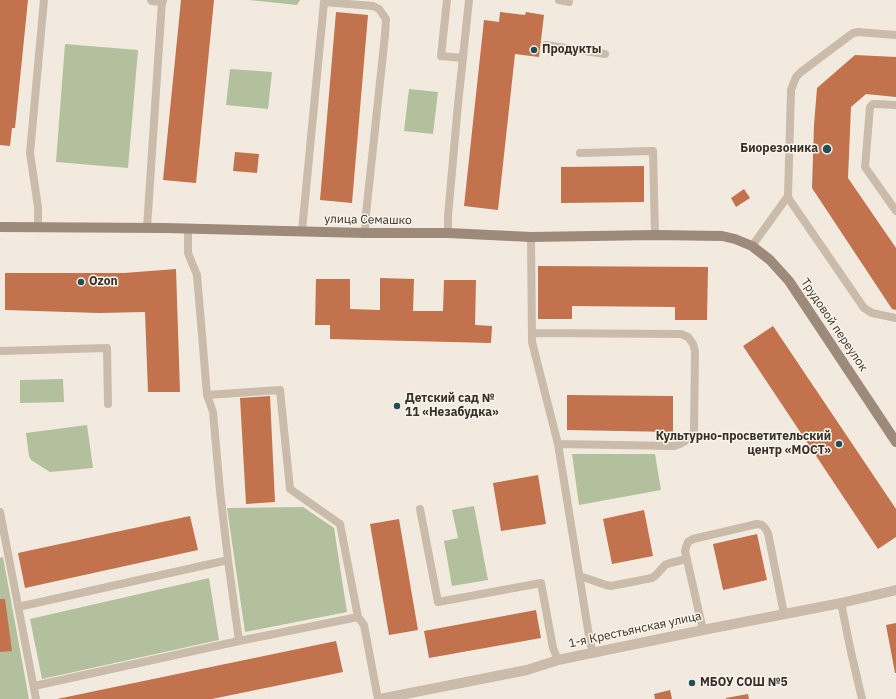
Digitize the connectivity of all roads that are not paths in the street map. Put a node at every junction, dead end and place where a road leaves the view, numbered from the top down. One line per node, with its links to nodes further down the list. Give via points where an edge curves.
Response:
1 (44, 0): 16 (lane, via 30,153 38,207)
2 (447, 0): 10 (lane, via 441,56)
3 (469, 0): 10 (lane)
4 (559, 0): 6 (lane)
5 (157, 1): 17 (lane)
6 (569, 2)
7 (896, 35): 13 (lane, via 853,33 796,77 791,90)
8 (546, 45): 9 (lane)
9 (605, 54)
10 (463, 58): 21 (lane)
11 (896, 105): 14 (lane, via 873,104 870,107 865,167)
12 (580, 153): 22 (lane, via 653,151)
13 (788, 196): 25 (lane); 26 (lane, via 864,308 872,313)
14 (896, 212)
15 (0, 227): 16 (main road, улица Семашко)
16 (38, 228): 17 (main road, улица Семашко)
17 (147, 228): 18 (main road, улица Семашко)
18 (188, 229): 19 (main road, улица Семашко); 29 (lane, via 188,253 197,275)
19 (302, 232): 20 (main road, улица Семашко); 20 (lane, via 324,2 373,6 379,9 386,19)
20 (365, 233): 21 (main road, улица Семашко)
21 (448, 234): 23 (main road, улица Семашко)
22 (656, 235): 23 (main road, улица Семашко); 24 (main road, улица Семашко, via 722,236)
23 (532, 237): 27 (lane)
24 (735, 239): 25 (main road, Трудовой переулок)
25 (752, 246): 31 (main road, Трудовой переулок, via 770,260 789,281)
26 (896, 318)
27 (532, 333): 32 (lane, via 532,342); 32 (lane, via 681,334 688,337 695,351 694,431 687,440 674,446)
28 (0, 351): 30 (lane, via 107,348)
29 (207, 395): 36 (lane, via 213,412); 42 (lane, via 280,390 290,489 340,524)
30 (108, 404)
31 (896, 442)
32 (558, 444): 37 (lane)
33 (420, 509): 46 (lane, via 438,602 541,583 553,648)
34 (0, 512): 40 (lane)
35 (687, 559): 37 (lane, via 665,565 652,578 611,586); 41 (lane, via 686,547 693,539 762,525 768,533); 43 (lane)
36 (228, 560): 40 (lane); 44 (lane)
37 (580, 576): 45 (lane)
38 (896, 590): 39 (street, 1-я Крестьянская улица)
39 (841, 603): 41 (street, 1-я Крестьянская улица); 50 (lane)
40 (18, 607): 47 (lane)
41 (784, 614): 43 (street, 1-я Крестьянская улица)
42 (358, 617): 44 (lane); 49 (lane, via 364,625)
43 (703, 630): 45 (street, 1-я Крестьянская улица)
44 (239, 641): 47 (lane)
45 (593, 652): 46 (street, 1-я Крестьянская улица)
46 (558, 660): 49 (street, 1-я Крестьянская улица, via 527,670)
47 (34, 686): 48 (lane)
48 (36, 699)
49 (379, 699)
50 (862, 699)

